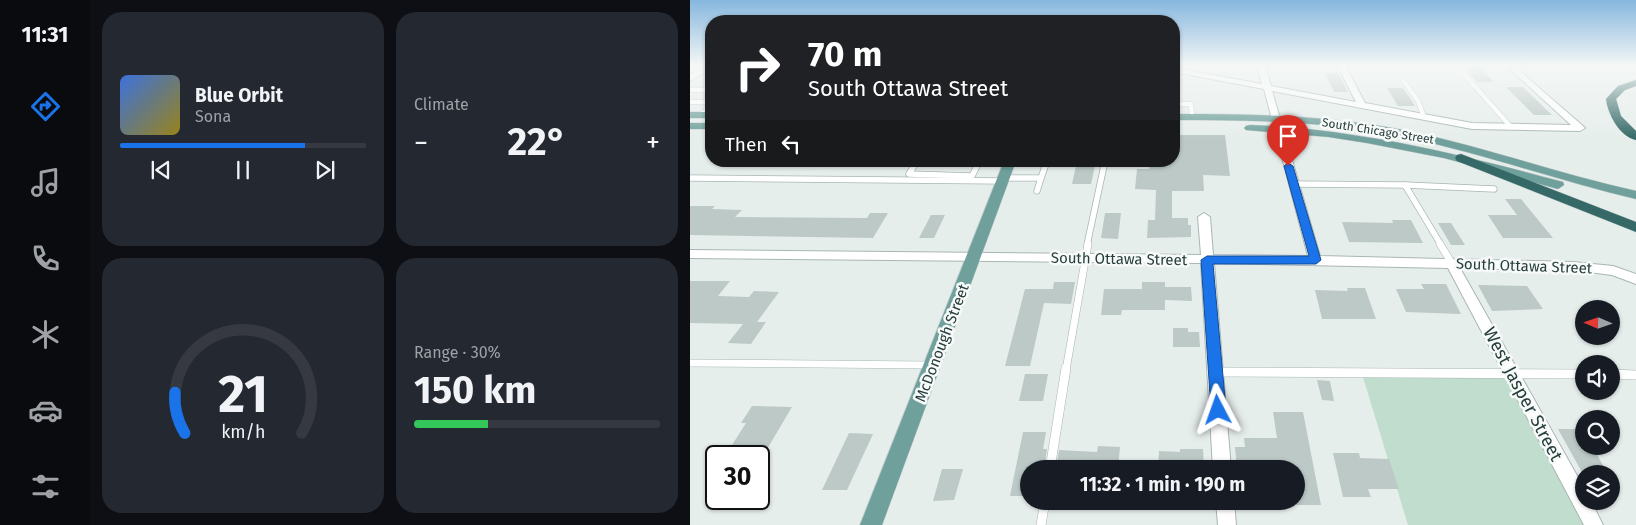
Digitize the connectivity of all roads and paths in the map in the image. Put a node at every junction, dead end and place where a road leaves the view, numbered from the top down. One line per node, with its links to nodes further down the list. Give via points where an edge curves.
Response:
1 (690, 90): 2 (lane)
2 (705, 90)
3 (1268, 90): 17 (street)
4 (1280, 90): 13 (street)
5 (1353, 90): 13 (street)
6 (1410, 90): 14 (lane)
7 (1478, 90): 21 (lane)
8 (1537, 90): 21 (street, via 1580,128)
9 (1618, 90): 22 (highway, via 1610,99 1612,111)
10 (690, 102): 11 (lane)
11 (705, 102)
12 (1180, 104): 16 (lane, via 1191,104)
13 (1362, 105): 14 (street)
14 (1424, 116): 21 (street, via 1472,126)
15 (1180, 117): 16 (main road, South Chicago Street)
16 (1192, 117): 17 (main road, South Chicago Street)
17 (1276, 123): 20 (main road, South Chicago Street); 23 (main road, South Chicago Street); 32 (street); 36 (main road, South Chicago Street, via 1358,126 1408,134)
18 (690, 126): 19 (main road)
19 (705, 126)
20 (1180, 127)
21 (1511, 127)
22 (1636, 136)
23 (1461, 158): 37 (main road, South Chicago Street); 39 (highway)
24 (913, 167): 25 (lane, via 909,174 972,176)
25 (976, 167)
26 (994, 167): 29 (lane)
27 (1045, 167): 31 (lane)
28 (1104, 167): 42 (lane)
29 (1007, 171): 30 (lane); 31 (lane); 41 (main road, McDonough Street)
30 (690, 178)
31 (1041, 178): 35 (lane)
32 (1294, 184): 33 (lane); 44 (street)
33 (1405, 185): 34 (lane); 45 (lane)
34 (1494, 189)
35 (1037, 191)
36 (1636, 195)
37 (1636, 205)
38 (1204, 217): 43 (street)
39 (1636, 227)
40 (690, 254): 41 (street, South Ottawa Street)
41 (975, 257): 42 (street, South Ottawa Street); 48 (main road, McDonough Street)
42 (1084, 258): 43 (street, South Ottawa Street); 54 (lane)
43 (1207, 260): 44 (street, South Ottawa Street); 49 (street)
44 (1316, 260): 45 (street, South Ottawa Street)
45 (1451, 262): 46 (street, South Ottawa Street, via 1573,266 1613,271); 50 (street, West Jasper Street)
46 (1636, 279)
47 (690, 363): 48 (lane)
48 (934, 365): 58 (main road, McDonough Street)
49 (1215, 372): 50 (lane); 55 (street)
50 (1512, 373): 51 (lane); 61 (street, West Jasper Street)
51 (1575, 374)
52 (1620, 374): 53 (lane)
53 (1636, 375)
54 (1051, 460)
55 (1221, 460)
56 (1044, 510): 59 (lane)
57 (1226, 510): 60 (street)
58 (871, 525)
59 (1041, 525)
60 (1227, 525)
61 (1594, 525)

